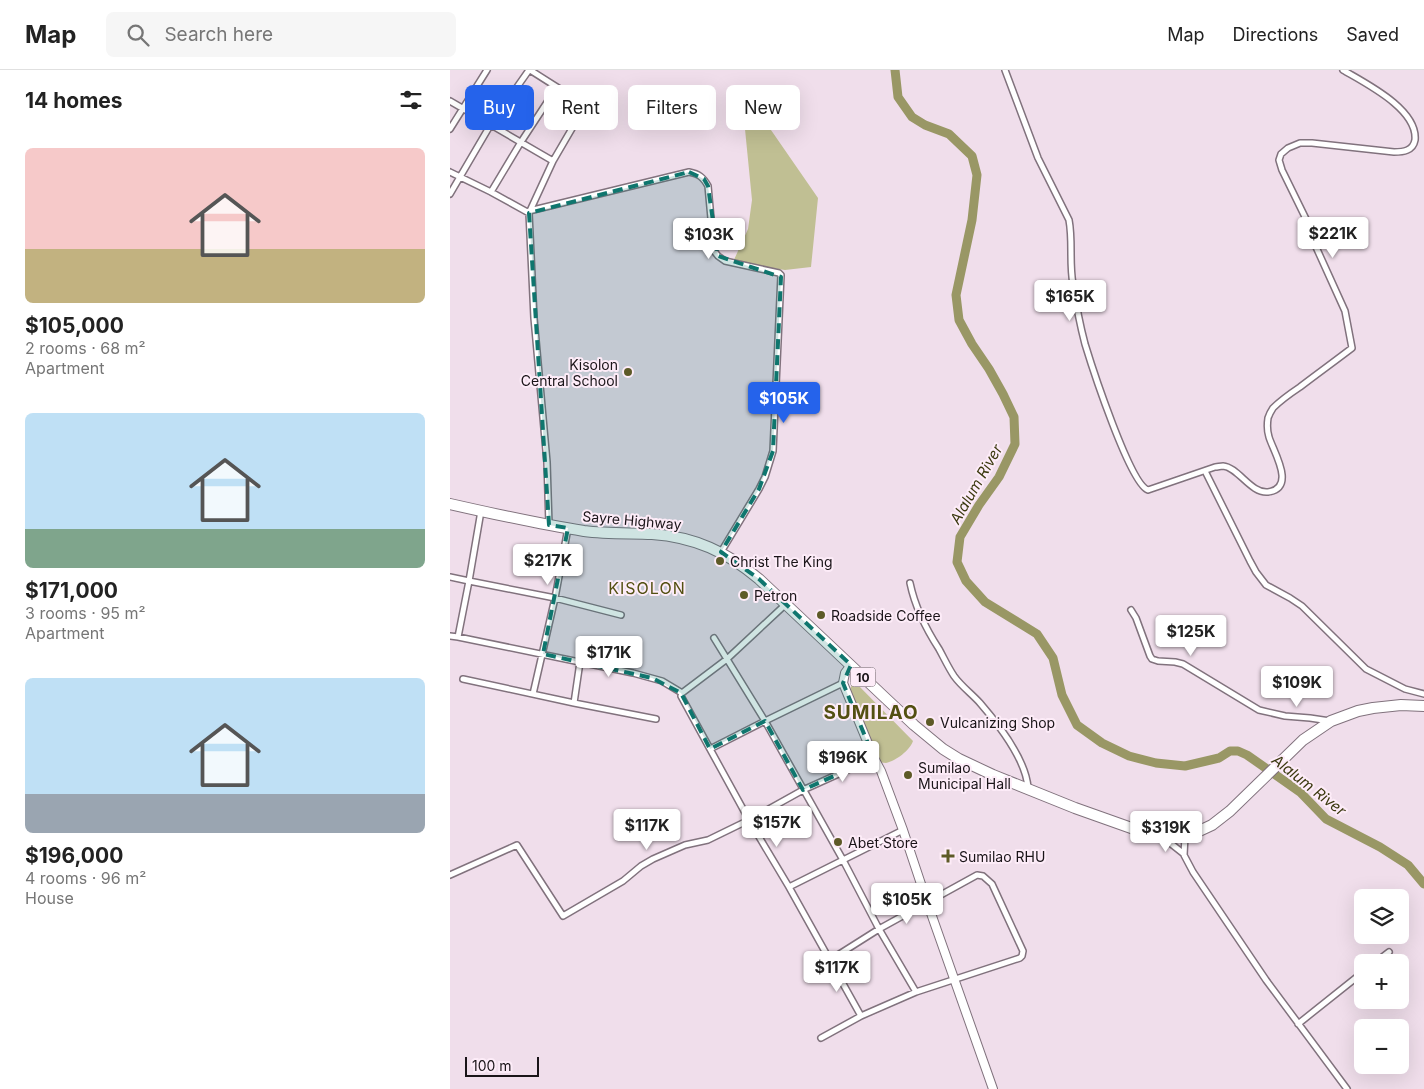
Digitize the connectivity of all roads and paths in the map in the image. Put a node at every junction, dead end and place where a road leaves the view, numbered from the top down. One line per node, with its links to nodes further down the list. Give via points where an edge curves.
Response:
1 (487, 70): 8 (street)
2 (530, 70): 5 (street); 6 (street)
3 (1005, 70): 21 (street, via 1038,158 1068,220 1072,283 1085,343 1127,458 1143,487 1148,490)
4 (1343, 70): 21 (street, via 1396,104 1406,115 1415,139 1409,150 1402,152 1300,143 1288,148 1279,160 1345,311 1352,348 1288,396 1268,416 1268,436 1283,474 1279,487 1270,492 1258,490 1224,466)
5 (519, 85)
6 (552, 85)
7 (450, 101): 8 (street)
8 (463, 108): 10 (street)
9 (544, 108): 14 (street)
10 (450, 129)
11 (488, 130): 17 (street)
12 (501, 130): 14 (street)
13 (571, 130): 15 (street)
14 (521, 142): 15 (street); 18 (street)
15 (553, 161): 20 (street)
16 (450, 172): 17 (street)
17 (460, 178): 18 (street); 19 (street)
18 (491, 192): 20 (street)
19 (450, 194)
20 (529, 212): 24 (street); 26 (street, via 689,172 698,174 708,186 714,251 718,256 725,261 781,275 773,451 765,477)
21 (1205, 471): 45 (street, via 1250,561 1266,585 1305,608 1371,673)
22 (450, 504): 23 (highway, Sayre Highway / 10)
23 (481, 511): 24 (highway, Sayre Highway / 10); 28 (street)
24 (549, 525): 25 (highway, Sayre Highway / 10)
25 (568, 528): 26 (highway, Sayre Highway / 10, via 668,536); 30 (street)
26 (721, 552): 31 (highway, Sayre Highway / 10, via 745,567)
27 (450, 577): 28 (street)
28 (469, 581): 30 (street); 35 (street)
29 (910, 584): 53 (street, via 934,641 954,676 980,703 1016,752 1028,780)
30 (555, 598): 33 (street); 37 (street)
31 (786, 604): 38 (street); 40 (highway, Sayre Highway / 10)
32 (1131, 610): 50 (street, via 1155,661 1183,664 1259,710)
33 (621, 615)
34 (450, 636): 35 (street)
35 (458, 637): 37 (street)
36 (714, 638): 38 (street)
37 (543, 654): 39 (street); 44 (street)
38 (727, 658): 43 (street); 49 (street)
39 (580, 662): 43 (street, via 662,681); 46 (street)
40 (851, 665): 42 (street, via 845,673); 53 (highway, Sayre Highway / 10, via 938,746 977,768)
41 (463, 679): 44 (street)
42 (844, 683): 49 (street); 52 (street)
43 (682, 693): 51 (street)
44 (532, 694): 46 (street)
45 (1424, 694)
46 (574, 704): 48 (street)
47 (1424, 706): 50 (highway, Sayre Highway / 10, via 1387,706 1358,711)
48 (656, 719)
49 (765, 721): 51 (street); 54 (street)
50 (1331, 721): 58 (highway, Sayre Highway / 10, via 1304,740 1219,820)
51 (710, 749): 55 (street)
52 (874, 758): 54 (street); 56 (street)
53 (1028, 789): 57 (highway, Sayre Highway / 10, via 1139,832)
54 (803, 790): 55 (street); 60 (street)
55 (749, 820): 61 (street, via 708,840 685,845 653,859 617,885 563,916 517,845); 62 (street)
56 (903, 830): 60 (street); 63 (street)
57 (1160, 836): 58 (highway, Sayre Highway / 10); 59 (street)
58 (1184, 836): 59 (street)
59 (1184, 854): 72 (street, via 1193,872)
60 (843, 860): 62 (street); 64 (street)
61 (450, 875)
62 (789, 887): 67 (street)
63 (927, 902): 64 (street); 69 (street); 69 (street, via 977,875 983,876 992,884 1023,951 1020,958)
64 (879, 930): 67 (street); 70 (street)
65 (1388, 952): 66 (street)
66 (1386, 954)
67 (830, 960): 71 (street)
68 (1354, 979): 72 (street)
69 (955, 980): 70 (street); 74 (street)
70 (916, 992): 71 (street)
71 (861, 1016): 73 (street)
72 (1298, 1024): 75 (street)
73 (821, 1038)
74 (993, 1089)
75 (1347, 1089)

